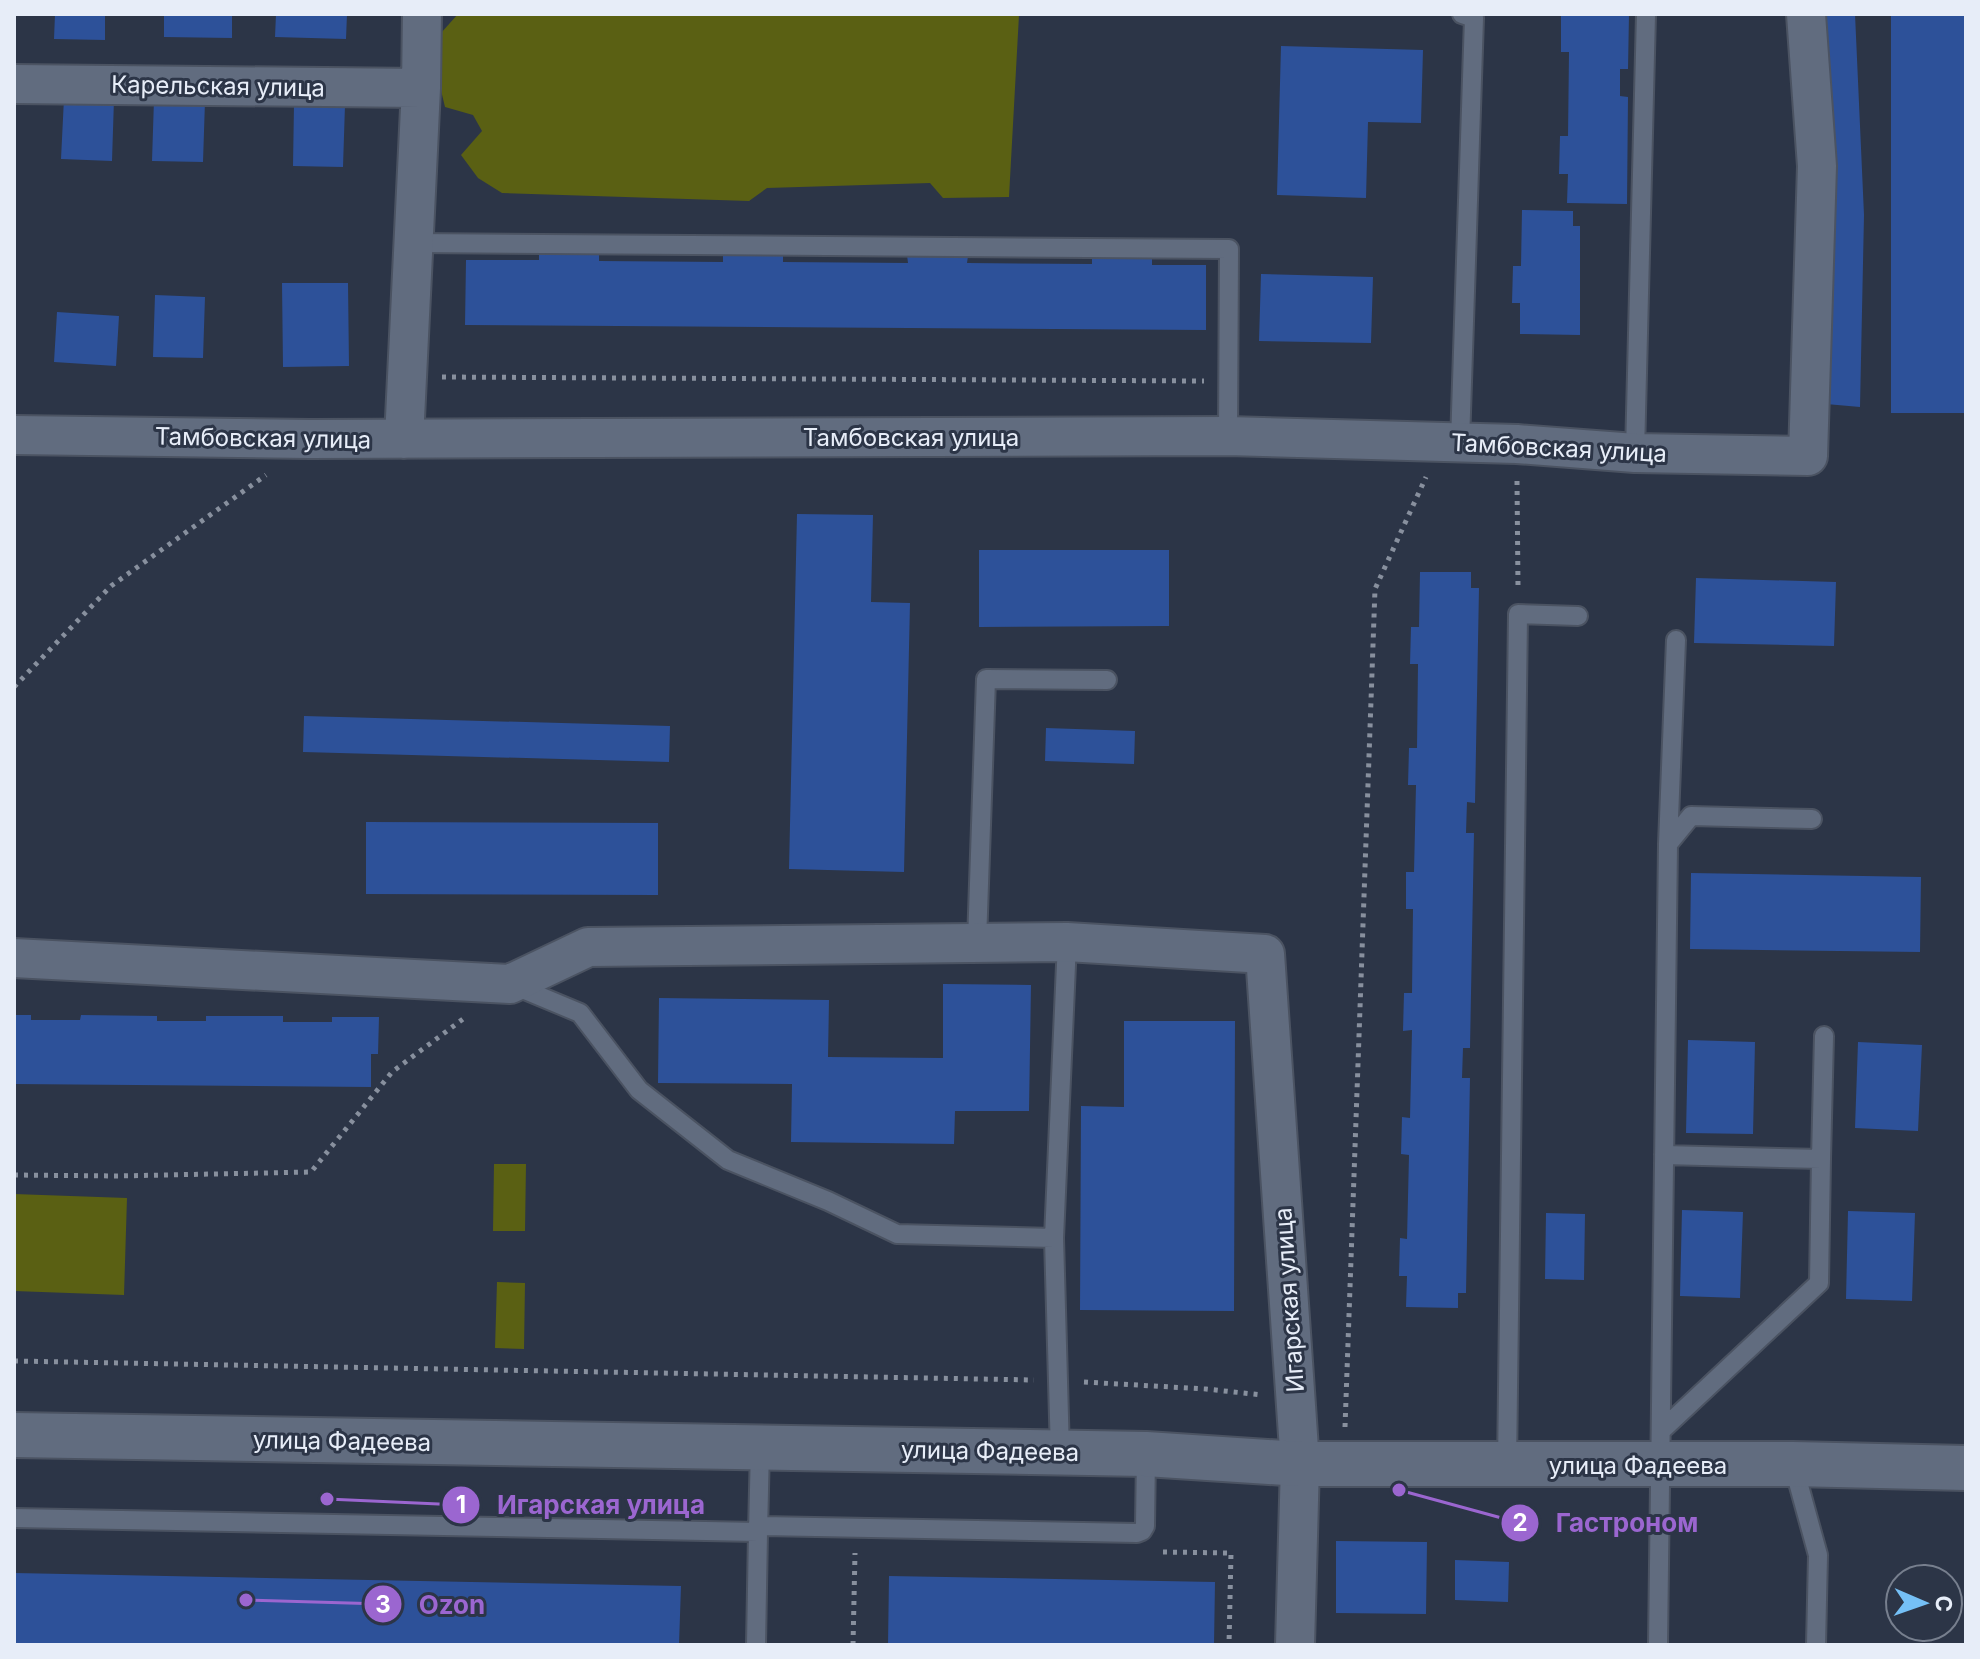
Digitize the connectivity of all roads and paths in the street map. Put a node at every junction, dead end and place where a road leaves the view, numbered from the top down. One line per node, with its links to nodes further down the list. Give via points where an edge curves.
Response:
1 (422, 14): 6 (street)
2 (1462, 14): 14 (lane, via 1474,18)
3 (1646, 14): 16 (lane)
4 (1806, 14): 16 (street, Тамбовская улица, via 1817,166 1808,456)
5 (14, 84): 6 (street, Карельская улица)
6 (421, 88): 7 (street)
7 (413, 243): 8 (street); 9 (lane, via 1229,249)
8 (407, 376): 9 (path); 13 (street)
9 (1229, 381): 11 (lane)
10 (14, 435): 12 (street, Тамбовская улица)
11 (1228, 436): 13 (street, Тамбовская улица); 14 (street, Тамбовская улица)
12 (310, 439): 13 (street, Тамбовская улица); 21 (path, via 111,586)
13 (404, 439)
14 (1451, 442): 15 (street, Тамбовская улица); 36 (path, via 1375,589)
15 (1517, 444): 16 (street, Тамбовская улица); 17 (path)
16 (1635, 453)
17 (1518, 614): 18 (lane); 45 (lane)
18 (1578, 616)
19 (1676, 640): 23 (lane)
20 (1107, 680): 24 (lane, via 986,679)
21 (14, 687)
22 (1812, 819): 23 (lane, via 1691,816)
23 (1668, 844): 29 (lane)
24 (977, 942): 25 (street); 27 (street, via 588,947)
25 (1067, 942): 32 (lane); 35 (street, Игарская улица, via 1265,954)
26 (14, 958): 27 (street)
27 (510, 984): 31 (path, via 392,1072 311,1172); 32 (lane, via 580,1013 639,1090 728,1160 897,1234)
28 (1824, 1036): 30 (lane)
29 (1664, 1155): 30 (lane); 38 (lane)
30 (1821, 1159): 38 (lane, via 1819,1283)
31 (14, 1175)
32 (1054, 1238): 34 (lane)
33 (14, 1361): 34 (path)
34 (1058, 1381): 35 (path); 40 (lane)
35 (1295, 1399): 36 (path); 42 (street, Игарская улица)
36 (1345, 1422): 43 (path)
37 (14, 1435): 39 (street, улица Фадеева)
38 (1662, 1447): 44 (street, улица Фадеева); 45 (street, улица Фадеева); 55 (lane)
39 (760, 1448): 40 (street, улица Фадеева); 49 (lane)
40 (1060, 1453): 41 (street, улица Фадеева)
41 (1146, 1454): 42 (street, улица Фадеева); 48 (lane, via 1145,1526 1137,1533)
42 (1300, 1464): 43 (street, улица Фадеева); 54 (street, Игарская улица)
43 (1344, 1464): 45 (street, улица Фадеева)
44 (1793, 1464): 46 (street, улица Фадеева); 56 (lane, via 1818,1555)
45 (1507, 1466)
46 (1966, 1468)
47 (14, 1518): 49 (lane)
48 (856, 1528): 49 (lane); 52 (path)
49 (758, 1529): 51 (lane)
50 (1163, 1552): 53 (path, via 1231,1553)
51 (756, 1645)
52 (853, 1645)
53 (1229, 1645)
54 (1295, 1645)
55 (1658, 1645)
56 (1816, 1645)

